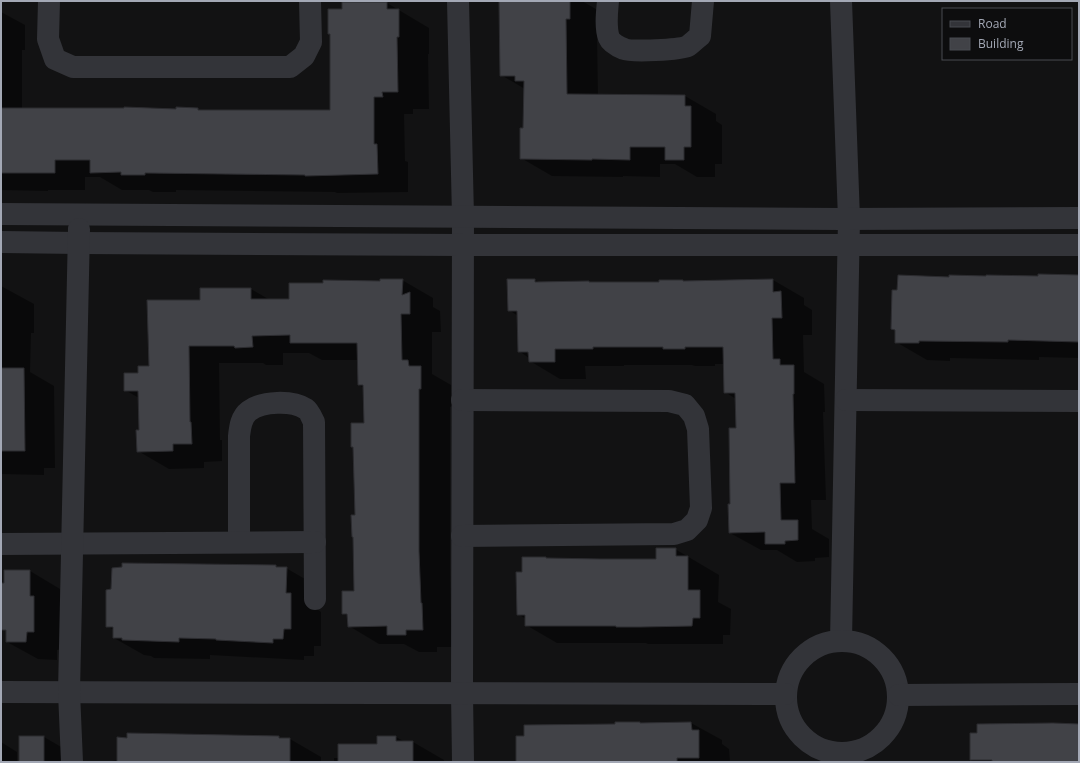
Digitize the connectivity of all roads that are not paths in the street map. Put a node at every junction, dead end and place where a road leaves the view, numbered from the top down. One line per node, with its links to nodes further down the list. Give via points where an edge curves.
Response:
1 (49, 1): 2 (street, via 48,39 55,59 73,67 290,67 304,56 311,42)
2 (310, 1)
3 (458, 1): 9 (street)
4 (608, 1): 5 (street, via 609,38 614,44 625,50 657,50 687,46 700,36)
5 (703, 1)
6 (841, 1): 11 (street)
7 (1, 214): 8 (street)
8 (80, 214): 9 (street); 13 (street)
9 (463, 217): 11 (street); 14 (street)
10 (1079, 218): 11 (street)
11 (849, 219): 15 (street)
12 (1, 242): 13 (street)
13 (79, 243): 14 (street); 24 (street)
14 (462, 244): 15 (street); 17 (street)
15 (848, 245): 16 (street); 18 (street)
16 (1079, 245)
17 (462, 400): 20 (street); 20 (street, via 669,401 685,405 694,416 698,429 701,508 698,520 687,530 674,534)
18 (846, 400): 19 (street); 26 (street)
19 (1079, 401)
20 (462, 536): 29 (street)
21 (239, 542): 22 (street); 22 (street, via 240,423 248,411 264,404 290,403 307,410 314,422); 24 (street)
22 (315, 542): 25 (street)
23 (1, 544): 24 (street)
24 (72, 544): 28 (street)
25 (315, 599)
26 (842, 641): 30 (street, via 832,641 814,647 799,659 788,675); 32 (street, via 870,647 884,659 895,676)
27 (1, 692): 28 (street)
28 (69, 692): 29 (street); 34 (street)
29 (462, 693): 30 (street); 35 (street)
30 (785, 694): 33 (street, via 787,712 795,729 807,742)
31 (1079, 694): 32 (street)
32 (899, 695): 33 (street, via 896,713 889,729 876,742)
33 (841, 758)
34 (72, 762)
35 (463, 762)

